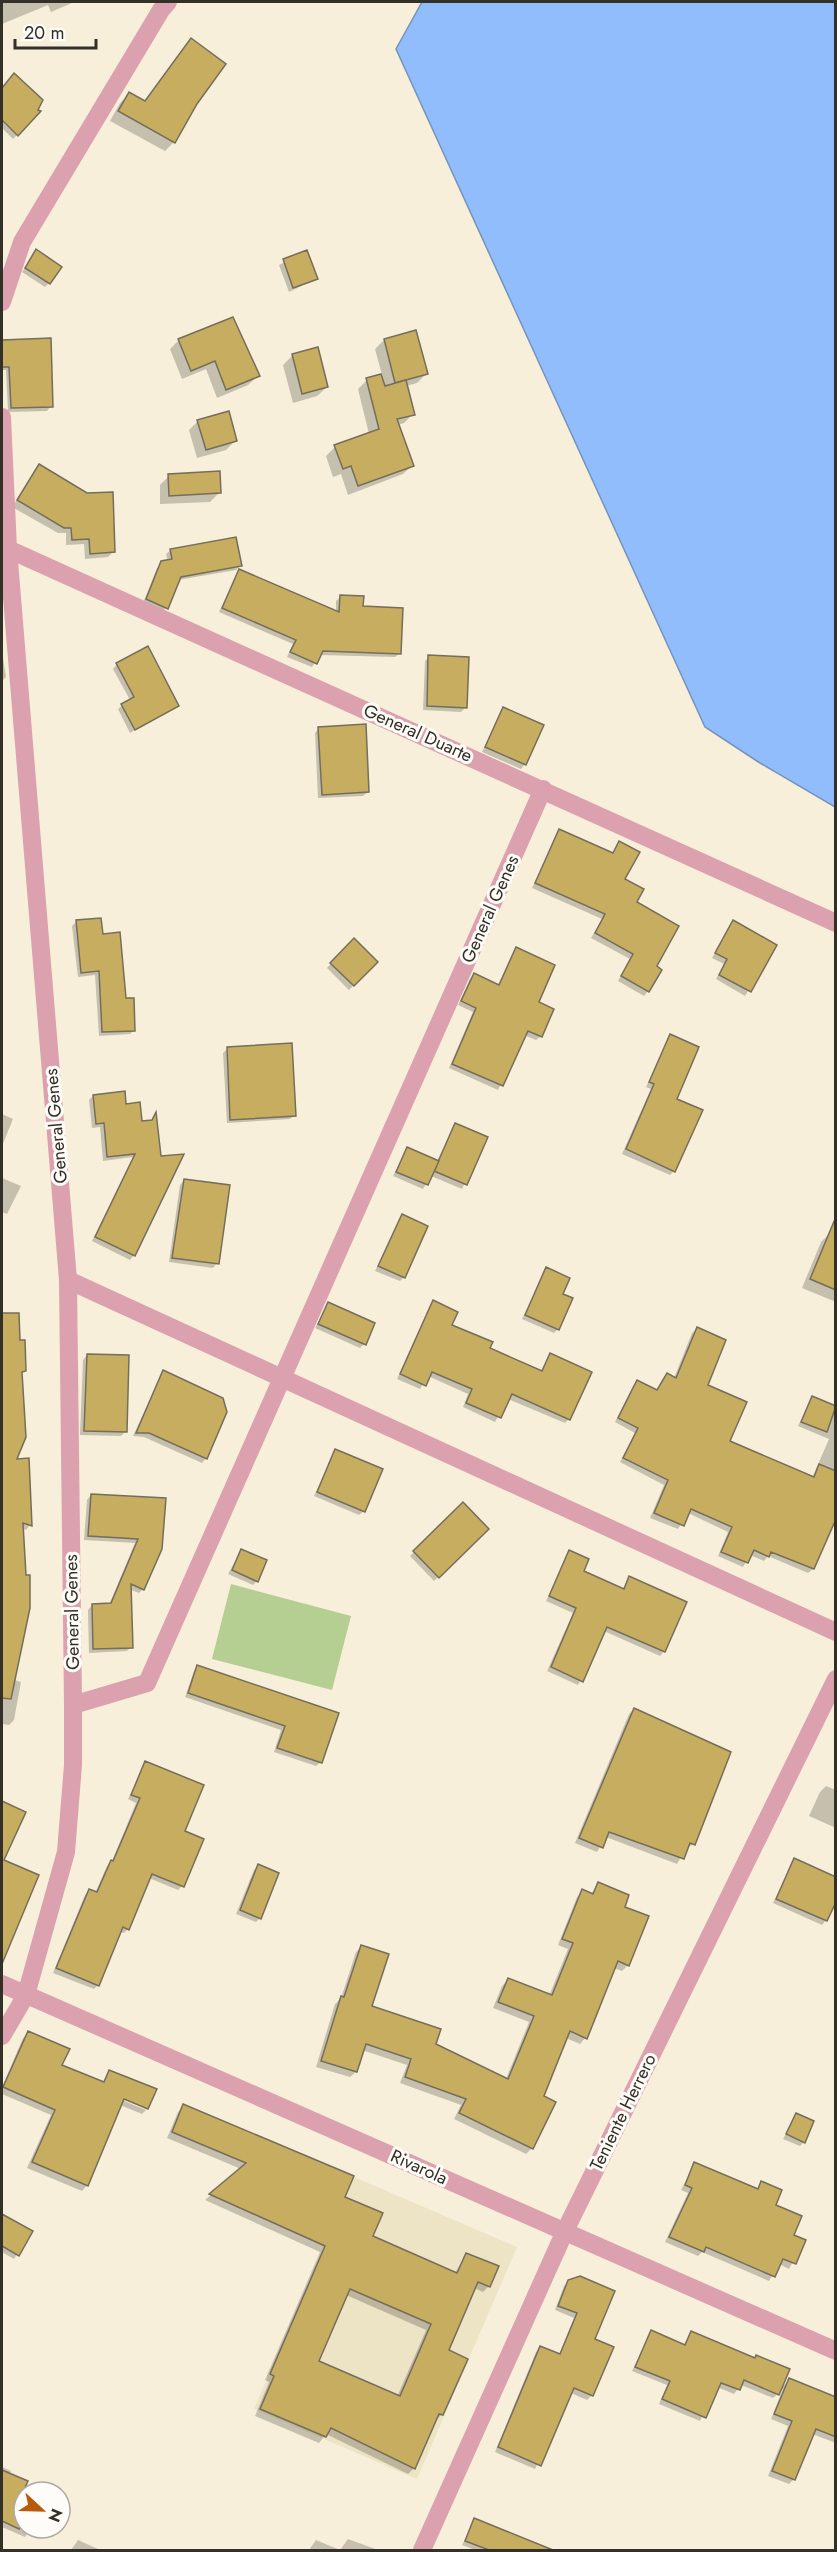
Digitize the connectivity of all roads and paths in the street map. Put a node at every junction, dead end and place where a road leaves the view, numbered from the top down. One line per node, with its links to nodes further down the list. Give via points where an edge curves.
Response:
1 (168, 2): 2 (street, via 22,242)
2 (2, 302)
3 (2, 417): 4 (street, General Genes)
4 (5, 546): 5 (street, General Duarte); 7 (street, General Genes)
5 (543, 789): 6 (street, General Duarte); 8 (street, General Genes)
6 (836, 923)
7 (68, 1280): 8 (street); 11 (street, General Genes)
8 (283, 1378): 9 (street); 11 (street, General Genes, via 147,1683)
9 (836, 1632)
10 (836, 1679): 15 (street, Teniente Herrero)
11 (73, 1705): 13 (street, General Genes, via 66,1852)
12 (2, 1984): 13 (street, Rivarola)
13 (26, 1995): 14 (street, General Genes); 15 (street, Rivarola)
14 (2, 2036)
15 (565, 2231): 16 (street, Rivarola); 17 (street, Teniente Herrero)
16 (836, 2351)
17 (422, 2550)

